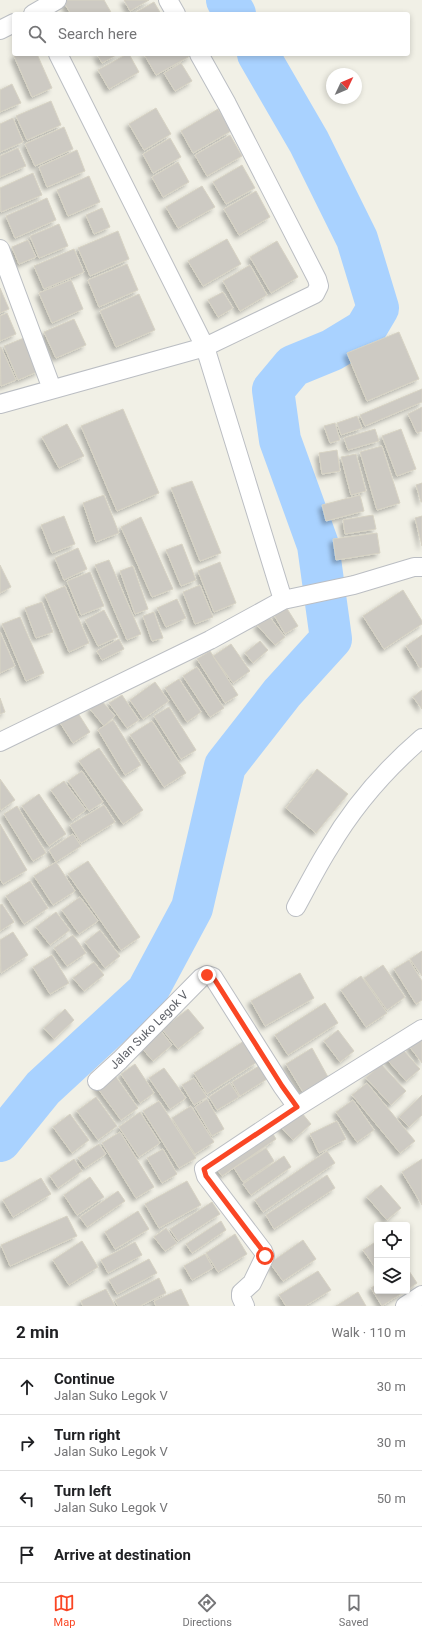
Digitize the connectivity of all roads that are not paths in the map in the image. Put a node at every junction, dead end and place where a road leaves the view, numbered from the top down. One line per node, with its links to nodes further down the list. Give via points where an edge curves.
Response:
1 (56, 0): 3 (street)
2 (168, 0): 4 (street)
3 (34, 10)
4 (175, 12)
5 (12, 24): 6 (street)
6 (0, 30)
7 (59, 56): 10 (street)
8 (200, 56): 10 (street, via 296,237 319,286 310,297)
9 (0, 249): 11 (street)
10 (205, 347): 11 (street); 14 (street)
11 (52, 389): 12 (street)
12 (0, 404)
13 (422, 567): 14 (street)
14 (283, 600): 16 (street, via 210,640)
15 (422, 738): 17 (street, via 400,756 362,800 329,846)
16 (0, 742)
17 (296, 906)
18 (422, 1029): 20 (street)
19 (97, 1081): 20 (street, Jalan Suko Legok V, via 201,978 207,975 213,977)
20 (297, 1107): 22 (street, via 204,1169 206,1176 265,1256 252,1283 241,1294)
21 (422, 1295): 23 (street)
22 (245, 1306)
23 (405, 1306)

